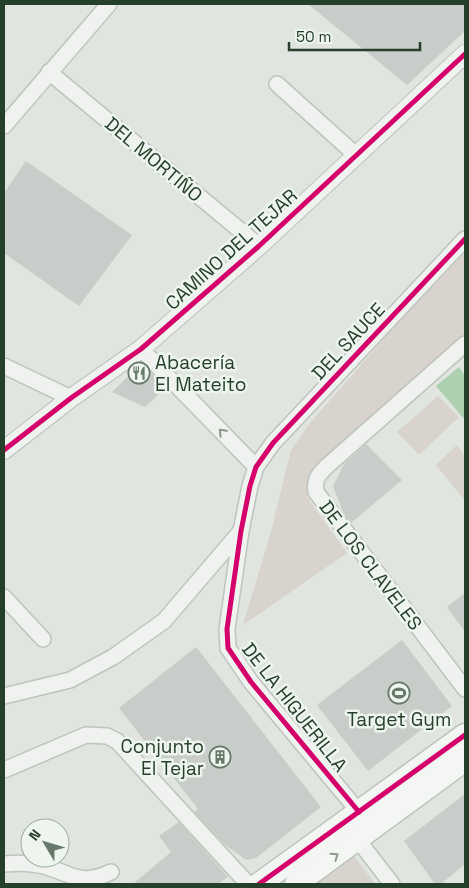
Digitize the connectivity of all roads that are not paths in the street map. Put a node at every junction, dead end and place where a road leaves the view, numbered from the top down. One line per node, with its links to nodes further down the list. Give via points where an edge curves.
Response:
1 (109, 4): 3 (street)
2 (465, 54): 6 (street, CAMINO DEL TEJAR)
3 (49, 72): 5 (street); 8 (street, DEL MORTIÑO)
4 (277, 84): 6 (street)
5 (4, 126)
6 (357, 156): 8 (street, CAMINO DEL TEJAR)
7 (465, 239): 14 (street, DEL SAUCE, via 273,443)
8 (259, 246): 10 (street, CAMINO DEL TEJAR)
9 (465, 344): 18 (street, DE LOS CLAVELES, via 326,467 314,483 316,492)
10 (141, 349): 12 (street, CAMINO DEL TEJAR); 14 (street, one-way to 10)
11 (4, 366): 12 (street)
12 (71, 398): 13 (street, CAMINO DEL TEJAR)
13 (4, 450)
14 (256, 467): 15 (street, DE LA HIGUERILLA)
15 (241, 531): 19 (street, via 164,621 114,657 70,680); 23 (street, DE LA HIGUERILLA, via 227,629 228,648 243,672)
16 (4, 597): 17 (street)
17 (43, 639)
18 (465, 689)
19 (4, 696)
20 (465, 735): 23 (main road)
21 (465, 760): 24 (main road)
22 (4, 770): 27 (street, via 86,735 107,736 117,741)
23 (359, 812): 28 (main road)
24 (358, 840): 29 (main road, one-way to 24); 30 (street)
25 (4, 864): 26 (street, via 40,865 83,882 98,881)
26 (111, 872)
27 (248, 884)
28 (259, 884)
29 (296, 884)
30 (392, 884)

